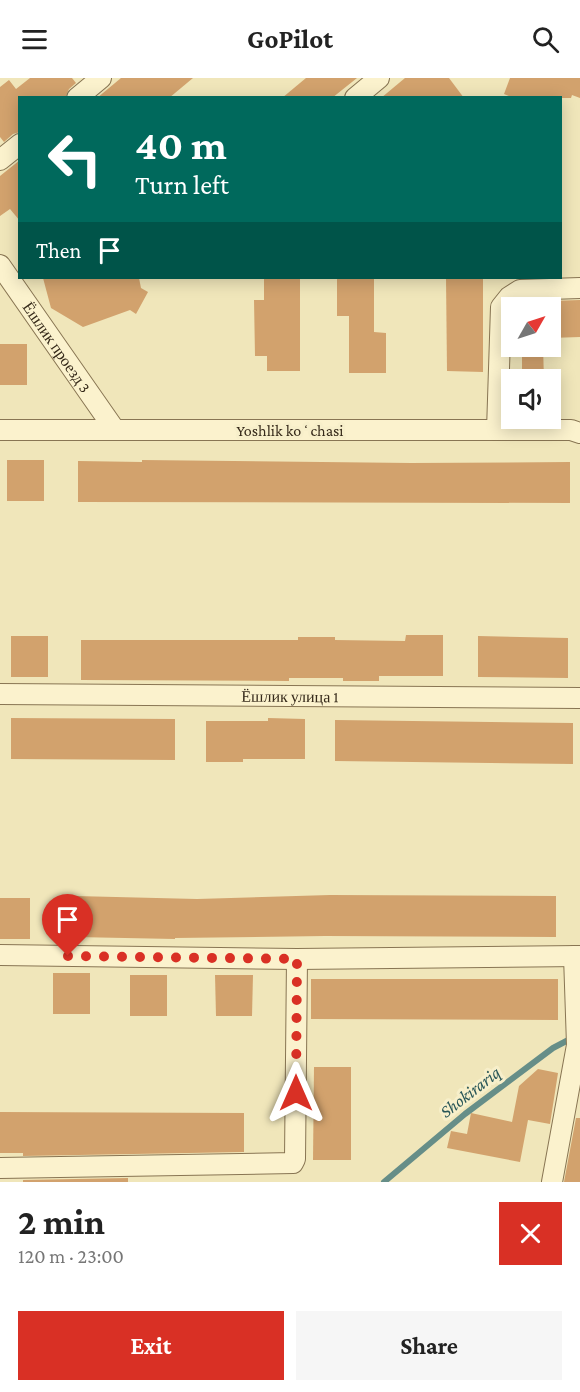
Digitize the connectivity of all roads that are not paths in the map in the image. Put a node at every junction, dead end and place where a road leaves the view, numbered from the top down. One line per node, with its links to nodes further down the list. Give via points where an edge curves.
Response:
1 (101, 78): 3 (street)
2 (379, 78): 4 (street)
3 (79, 96)
4 (357, 96)
5 (18, 146): 6 (street)
6 (0, 160)
7 (0, 265): 10 (street, Ёшлик проезд 3)
8 (580, 288): 11 (street, via 520,290 501,307)
9 (0, 430): 10 (street, Yoshlik koʻchasi)
10 (115, 430): 11 (street, Yoshlik koʻchasi)
11 (497, 430): 12 (street, Yoshlik koʻchasi)
12 (580, 433)
13 (0, 694): 14 (street, Ёшлик улица 1)
14 (580, 698)
15 (0, 955): 17 (street)
16 (577, 956): 17 (street); 19 (street, via 577,1046)
17 (297, 959): 18 (street, via 292,1163)
18 (0, 1168)
19 (552, 1182)

